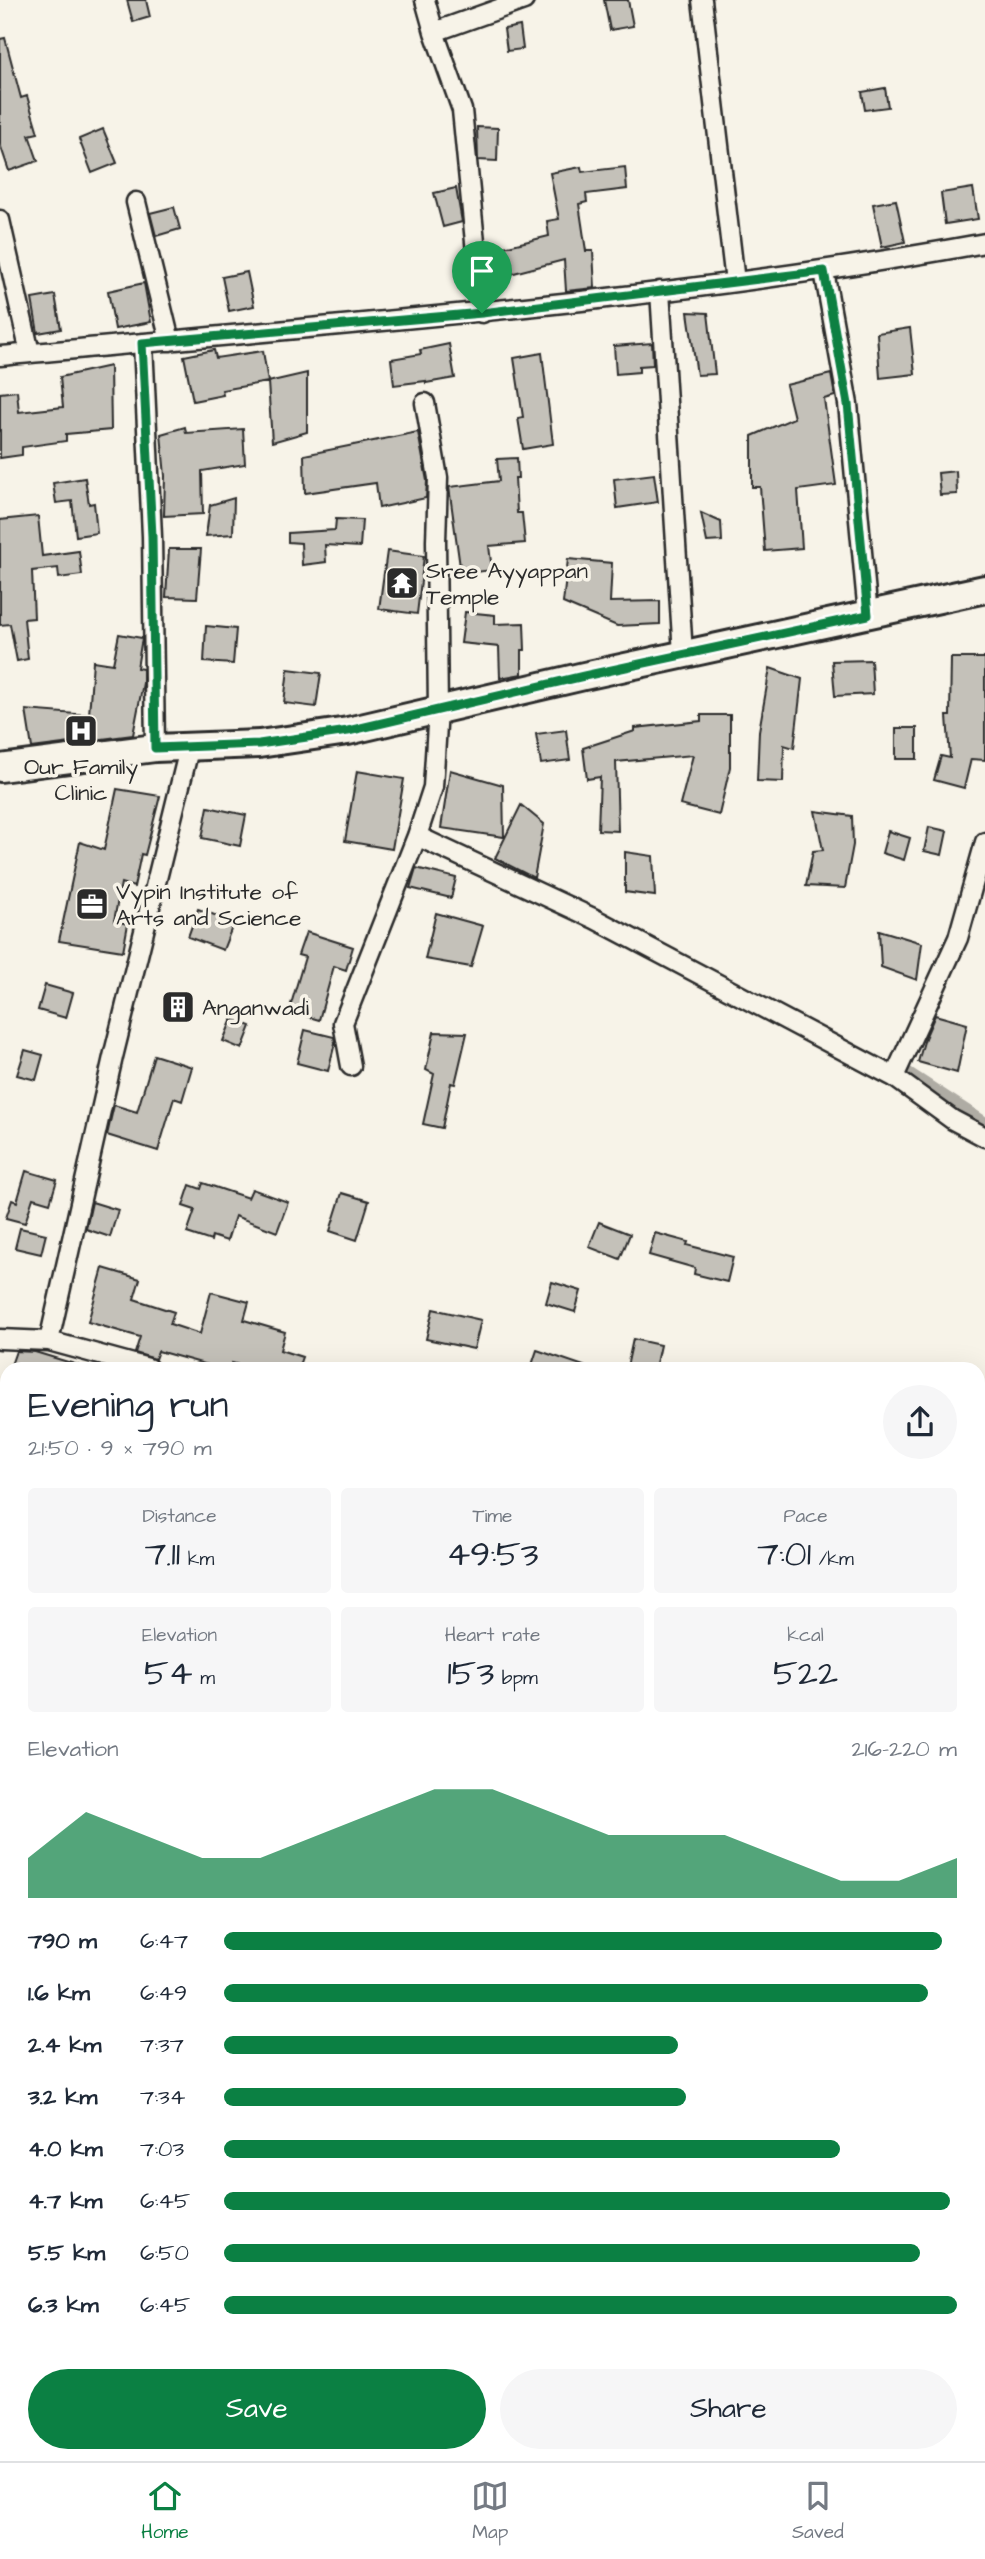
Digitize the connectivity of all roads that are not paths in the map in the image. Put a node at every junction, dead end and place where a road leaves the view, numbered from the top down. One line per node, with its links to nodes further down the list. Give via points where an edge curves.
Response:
1 (425, 0): 4 (street)
2 (524, 0): 4 (street)
3 (702, 0): 9 (street)
4 (434, 32): 11 (street, via 462,110)
5 (136, 202): 12 (street)
6 (0, 220): 14 (street)
7 (985, 243): 8 (street)
8 (824, 271): 9 (street); 18 (street, via 848,404)
9 (735, 282): 10 (street)
10 (660, 291): 11 (street); 19 (street)
11 (482, 313): 12 (street)
12 (170, 341): 13 (street)
13 (142, 343): 14 (street); 22 (street, via 152,536)
14 (30, 353): 15 (street)
15 (0, 356)
16 (425, 403): 20 (street, via 438,478)
17 (985, 589): 18 (main road)
18 (868, 615): 19 (main road)
19 (683, 654): 20 (main road)
20 (438, 710): 21 (main road, via 309,738); 24 (street, via 433,787)
21 (190, 745): 22 (main road); 30 (street)
22 (155, 748): 23 (main road)
23 (0, 768)
24 (417, 836): 26 (street, via 343,1023); 27 (street, via 595,919)
25 (985, 842): 27 (street, via 958,938)
26 (351, 1066)
27 (894, 1077): 28 (street)
28 (985, 1137)
29 (0, 1339): 30 (street)
30 (49, 1341): 31 (street)
31 (104, 1362)

